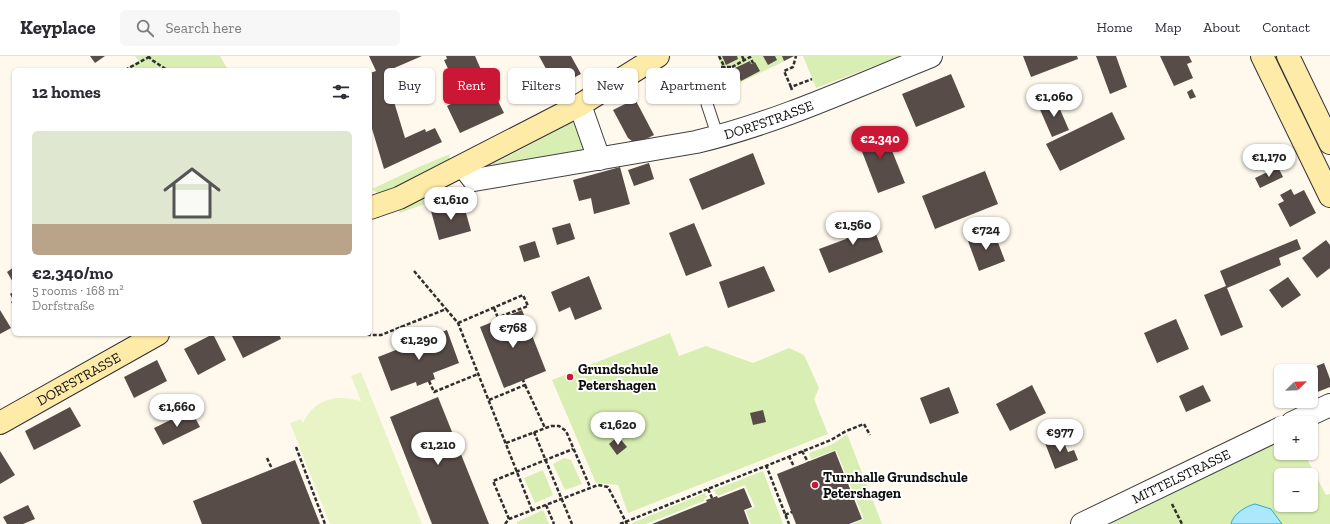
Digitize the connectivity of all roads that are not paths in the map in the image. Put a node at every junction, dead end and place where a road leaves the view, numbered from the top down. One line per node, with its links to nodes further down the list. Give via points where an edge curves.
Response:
1 (658, 56): 7 (main road)
2 (931, 56): 8 (street, DORFSTRASSE, via 771,120)
3 (1262, 56): 5 (main road)
4 (1288, 56): 5 (main road)
5 (1289, 85): 9 (main road); 12 (main road)
6 (707, 104): 8 (lane)
7 (580, 105): 10 (street); 11 (main road)
8 (718, 137): 10 (street, DORFSTRASSE)
9 (1330, 143)
10 (599, 158): 11 (street, DORFSTRASSE, via 474,180)
11 (463, 166): 13 (main road)
12 (1330, 196)
13 (399, 198): 14 (main road); 15 (main road, via 382,215)
14 (372, 207)
15 (372, 221)
16 (154, 336): 19 (main road, DORFSTRASSE)
17 (1330, 405): 18 (street)
18 (1307, 416)
19 (0, 423)
20 (1274, 431): 21 (street, MITTELSTRASSE)
21 (1082, 524)

